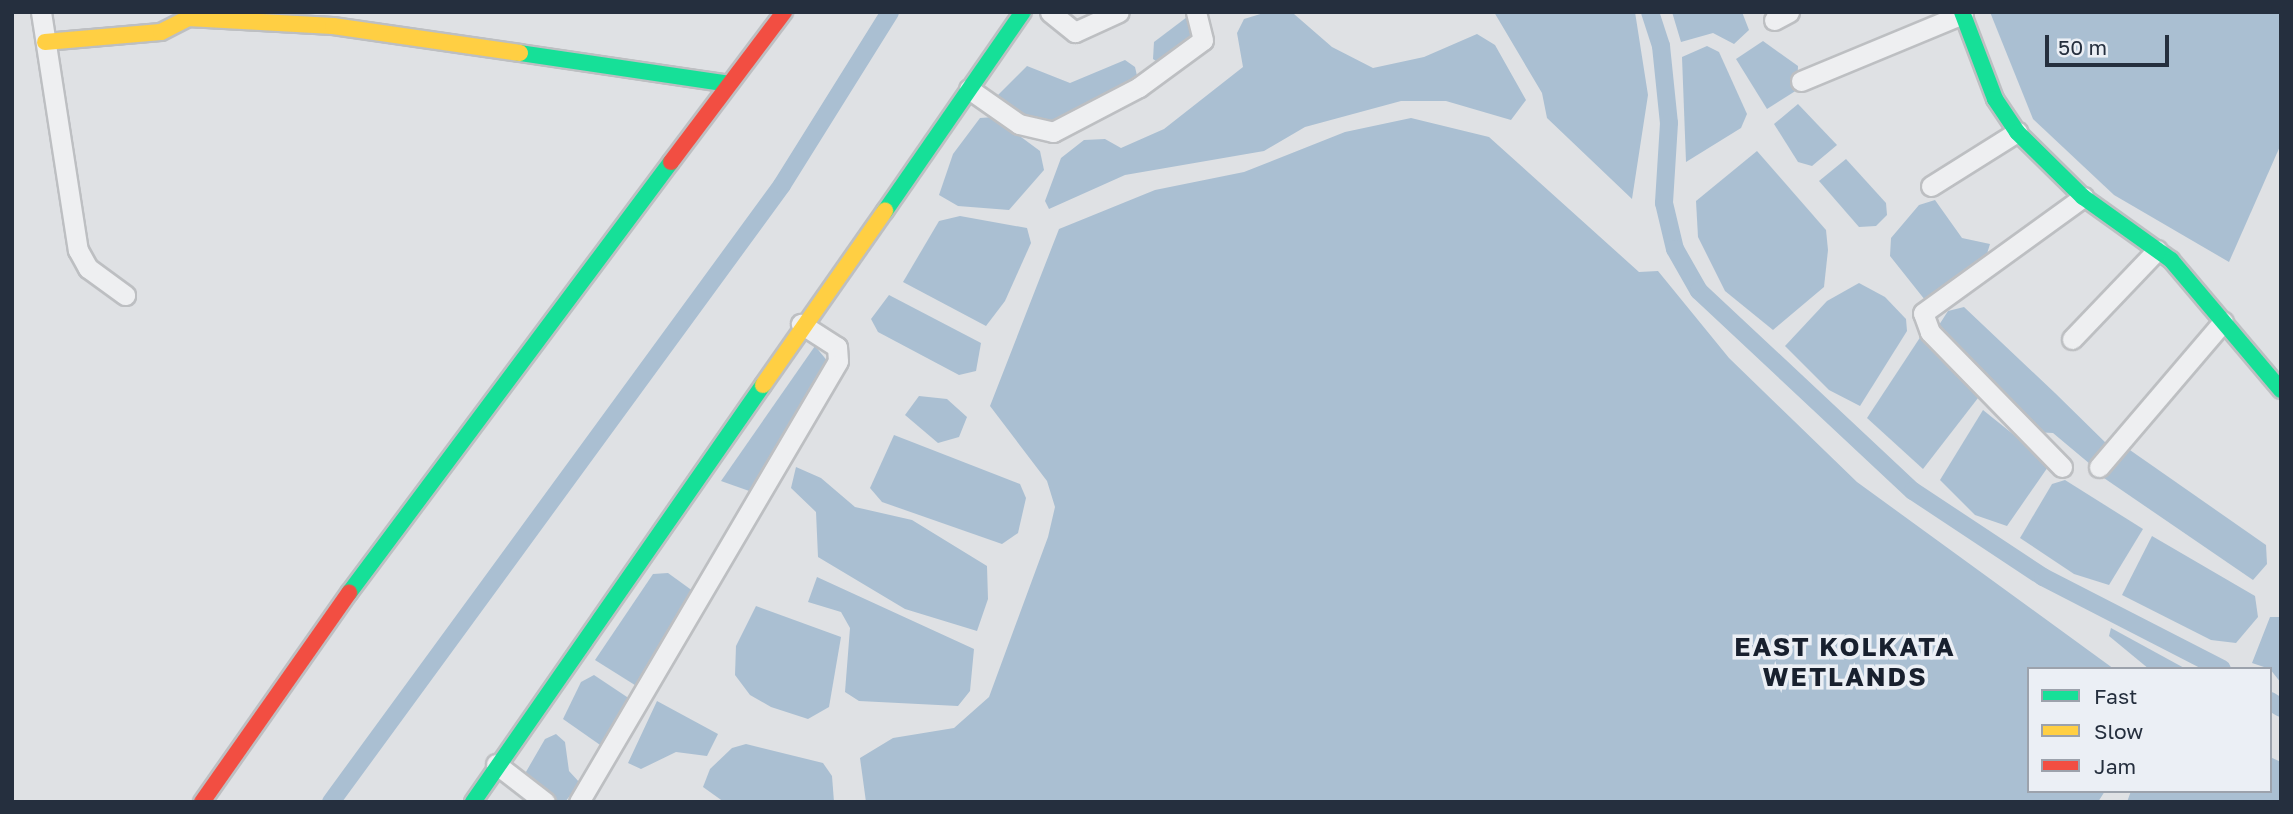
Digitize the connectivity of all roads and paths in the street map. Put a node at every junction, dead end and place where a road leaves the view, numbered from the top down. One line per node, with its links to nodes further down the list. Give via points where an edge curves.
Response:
1 (41, 12): 8 (street)
2 (784, 12): 10 (street)
3 (1023, 12): 11 (street)
4 (1050, 12): 5 (street, via 1075,32)
5 (1119, 12)
6 (1196, 12): 11 (street, via 1203,40 1139,87 1053,132 1019,124)
7 (1962, 13): 9 (street); 12 (street, via 1995,99)
8 (45, 42): 10 (street, via 161,32 181,18 320,25); 16 (street, via 78,250 88,268)
9 (1801, 81)
10 (729, 84): 24 (street, via 419,494)
11 (969, 89): 18 (street)
12 (2017, 132): 13 (street); 14 (street)
13 (1931, 186)
14 (2083, 197): 15 (street); 21 (street, via 1923,313 1930,332)
15 (2157, 250): 17 (street); 19 (street)
16 (125, 295)
17 (2223, 322): 20 (street); 22 (street)
18 (801, 324): 23 (street); 27 (street, via 837,346 838,361)
19 (2072, 339)
20 (2281, 390)
21 (2062, 467)
22 (2099, 467)
23 (496, 764): 25 (street); 26 (street)
24 (202, 802)
25 (473, 802)
26 (545, 802)
27 (579, 802)

